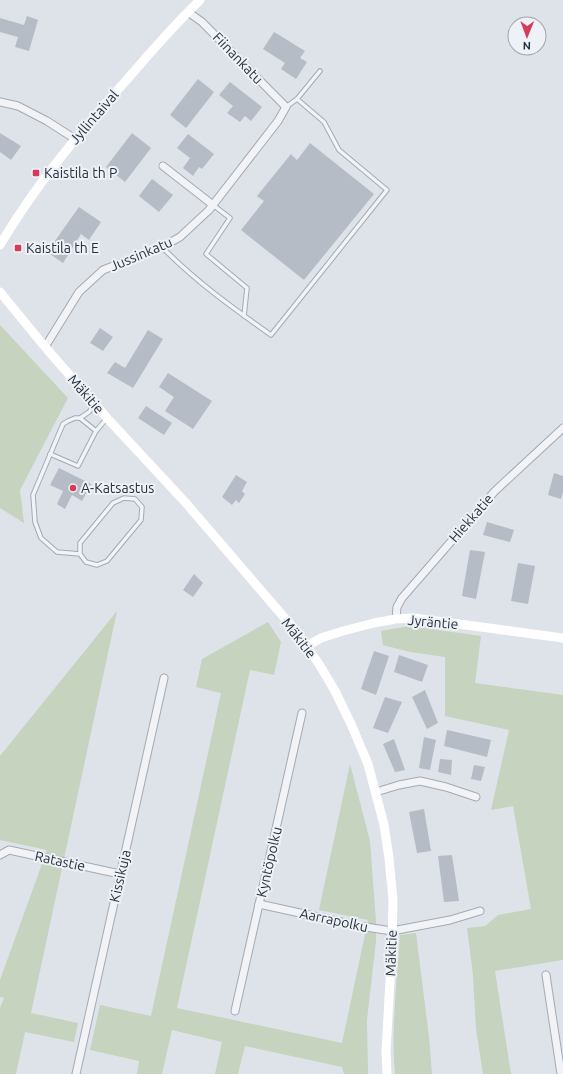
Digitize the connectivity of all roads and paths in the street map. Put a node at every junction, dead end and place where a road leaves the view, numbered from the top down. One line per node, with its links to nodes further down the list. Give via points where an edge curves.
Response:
1 (200, 0): 2 (street, Jyllintaival)
2 (188, 12): 6 (street, Fiinankatu, via 202,22); 7 (street, Jyllintaival)
3 (320, 71): 4 (lane)
4 (297, 99): 6 (lane); 13 (lane, via 324,122 339,150 387,190 271,335)
5 (0, 102): 7 (street, via 18,106)
6 (286, 107): 9 (street, Jussinkatu, via 278,122)
7 (75, 139): 10 (street, Jyllintaival, via 16,217)
8 (163, 166): 9 (street)
9 (213, 205): 11 (street, Jussinkatu, via 180,237); 13 (lane, via 230,218 206,254 247,288)
10 (0, 245)
11 (162, 247): 13 (lane, via 182,267); 14 (street, Jussinkatu, via 103,270 79,292)
12 (0, 292): 14 (street, Mäkitie)
13 (244, 316)
14 (45, 347): 15 (street, Mäkitie)
15 (95, 404): 16 (lane); 17 (street, Mäkitie)
16 (80, 418): 19 (lane); 20 (lane, via 68,420 63,424)
17 (107, 418): 19 (lane); 24 (street, Mäkitie, via 185,502)
18 (562, 430): 22 (street, Hiekkatie, via 495,491 462,528 402,598 397,608)
19 (96, 431): 20 (lane, via 78,466)
20 (50, 454): 21 (lane, via 33,495 35,522 41,538 57,552)
21 (80, 554): 21 (lane, via 86,562 97,565 107,561 142,520 142,507 135,499 124,498 113,504 80,544)
22 (396, 619): 23 (street, Jyräntie, via 414,618); 24 (street, Jyräntie, via 343,631)
23 (563, 638)
24 (307, 646): 27 (street, Mäkitie, via 335,691 351,724 368,764)
25 (164, 678): 30 (street, Kissikuja)
26 (302, 713): 31 (street, Kyntöpolku)
27 (376, 792): 28 (street, via 420,781); 33 (street, Mäkitie, via 389,858 393,900)
28 (476, 797)
29 (0, 855): 30 (street, Ratastie, via 9,850)
30 (120, 874): 36 (street, Kissikuja)
31 (259, 904): 33 (street, Aarrapolku); 35 (street, Kyntöpolku)
32 (480, 911): 33 (street, Aarrapolku, via 450,920)
33 (392, 931): 37 (street, Mäkitie)
34 (546, 975): 38 (street)
35 (235, 1011)
36 (76, 1074)
37 (387, 1074)
38 (561, 1074)

